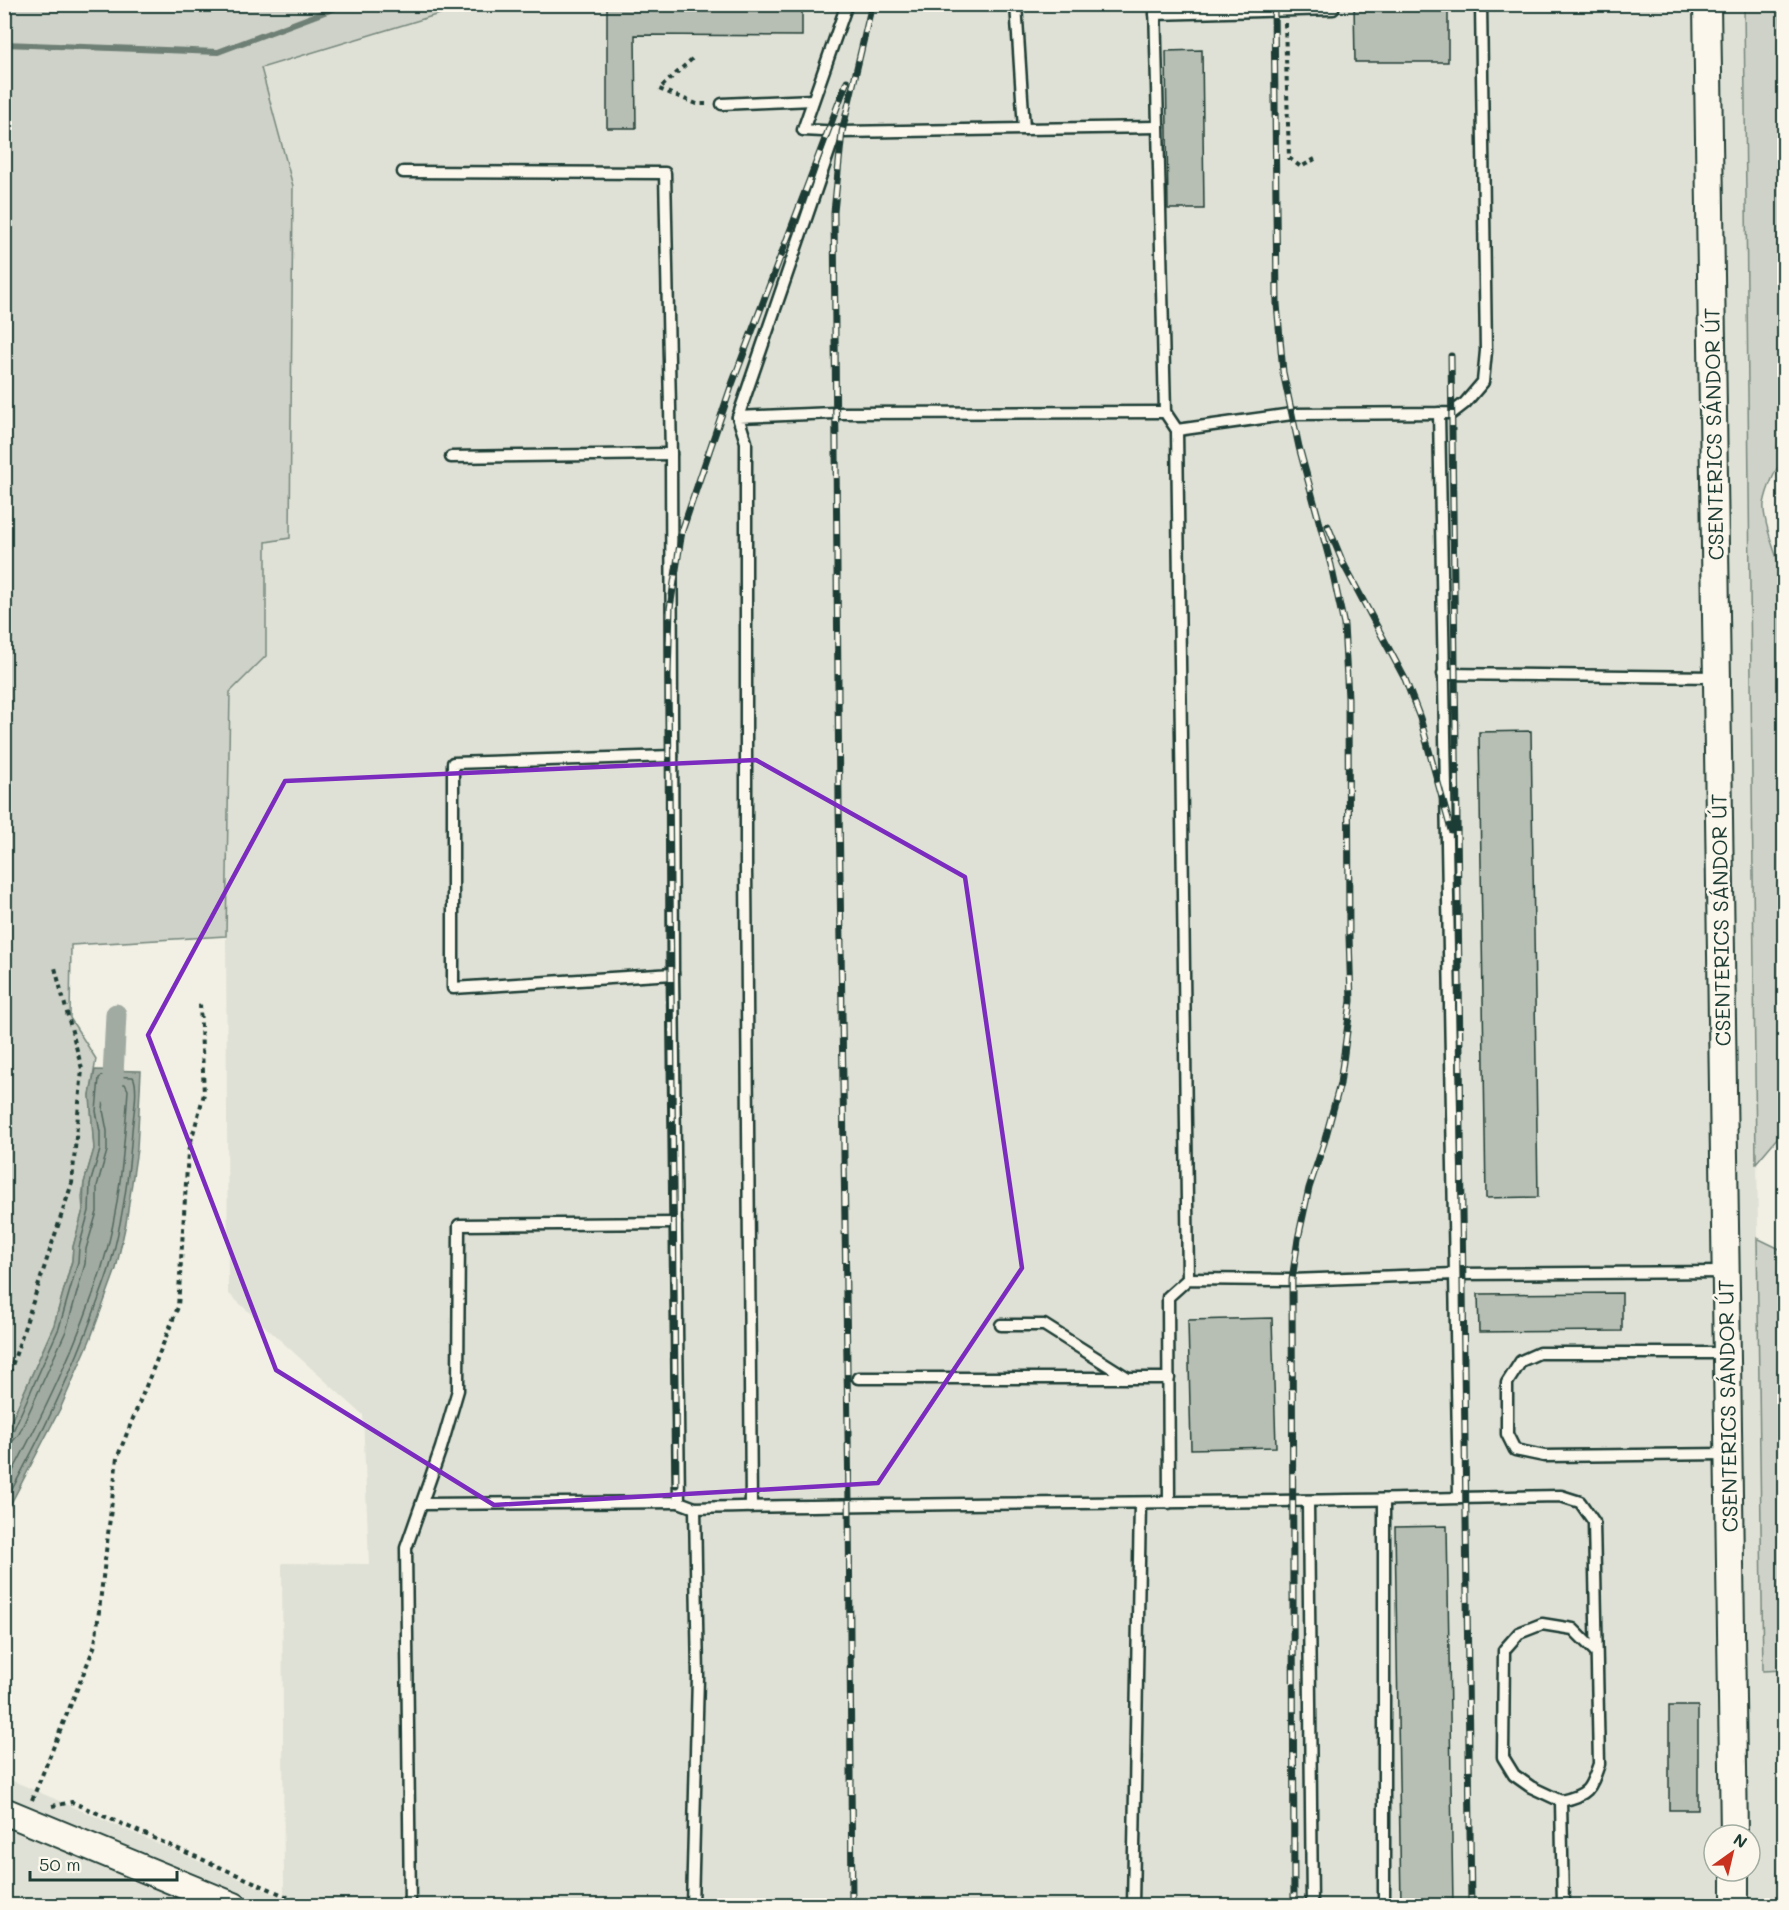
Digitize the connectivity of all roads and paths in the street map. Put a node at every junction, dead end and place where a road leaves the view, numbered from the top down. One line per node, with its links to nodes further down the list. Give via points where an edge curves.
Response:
1 (847, 4): 9 (lane)
2 (1016, 4): 12 (lane)
3 (1481, 4): 17 (lane, via 1486,351 1483,382 1452,413)
4 (1707, 4): 23 (street, CSENTERICS SÁNDOR ÚT)
5 (1155, 9): 6 (lane); 11 (lane)
6 (1285, 9): 7 (lane); 14 (path, via 1289,158 1301,167)
7 (1333, 9)
8 (692, 59): 10 (path, via 659,89 697,104)
9 (813, 100): 10 (lane); 13 (lane, via 804,130)
10 (722, 104)
11 (1158, 128): 12 (lane); 16 (lane)
12 (1024, 129): 13 (lane)
13 (836, 131): 18 (lane)
14 (1315, 159)
15 (403, 172): 20 (lane, via 665,173)
16 (1165, 412): 18 (lane); 19 (lane)
17 (1439, 413): 19 (lane, via 1292,414); 22 (lane)
18 (738, 417): 46 (lane, via 746,442)
19 (1177, 430): 31 (lane)
20 (671, 454): 21 (lane); 24 (lane)
21 (451, 457)
22 (1443, 674): 23 (lane); 30 (lane)
23 (1717, 677): 29 (street, CSENTERICS SÁNDOR ÚT)
24 (672, 756): 26 (lane); 26 (lane, via 453,763 453,988)
25 (54, 964): 37 (path, via 82,1069 72,1183)
26 (673, 974): 28 (lane)
27 (200, 1004): 50 (path, via 204,1094 188,1152 178,1306 117,1458 95,1645)
28 (676, 1223): 41 (lane); 45 (lane, via 459,1225 458,1390)
29 (1725, 1272): 30 (lane); 33 (street, CSENTERICS SÁNDOR ÚT)
30 (1455, 1274): 31 (lane); 39 (lane)
31 (1188, 1279): 36 (lane, via 1168,1298)
32 (1000, 1325): 35 (lane, via 1044,1326)
33 (1726, 1353): 38 (street, CSENTERICS SÁNDOR ÚT); 38 (lane, via 1539,1353 1521,1361 1507,1383 1507,1434 1515,1450 1544,1456)
34 (858, 1378): 35 (lane)
35 (1129, 1378): 36 (lane)
36 (1169, 1378): 44 (lane)
37 (4, 1390)
38 (1728, 1454): 51 (street, CSENTERICS SÁNDOR ÚT)
39 (1459, 1498): 40 (lane); 48 (lane, via 1561,1496 1580,1502 1594,1522)
40 (1384, 1500): 42 (lane); 59 (lane)
41 (680, 1502): 45 (lane); 47 (lane)
42 (1308, 1502): 44 (lane); 58 (lane)
43 (1140, 1503): 44 (lane); 46 (lane); 57 (lane)
44 (1169, 1503)
45 (423, 1504): 55 (lane, via 406,1548)
46 (751, 1507): 47 (lane)
47 (695, 1508): 56 (lane, via 698,1677)
48 (1596, 1652): 49 (lane, via 1599,1764 1591,1787 1580,1796); 49 (lane, via 1573,1629 1542,1624 1519,1633 1504,1650 1503,1757 1514,1775)
49 (1561, 1801): 60 (lane)
50 (20, 1812): 53 (street); 54 (path, via 72,1802)
51 (1734, 1823)
52 (1735, 1883): 61 (street)
53 (234, 1905)
54 (308, 1905)
55 (410, 1905)
56 (692, 1905)
57 (1133, 1905)
58 (1312, 1905)
59 (1384, 1905)
60 (1563, 1905)
61 (1735, 1905)

